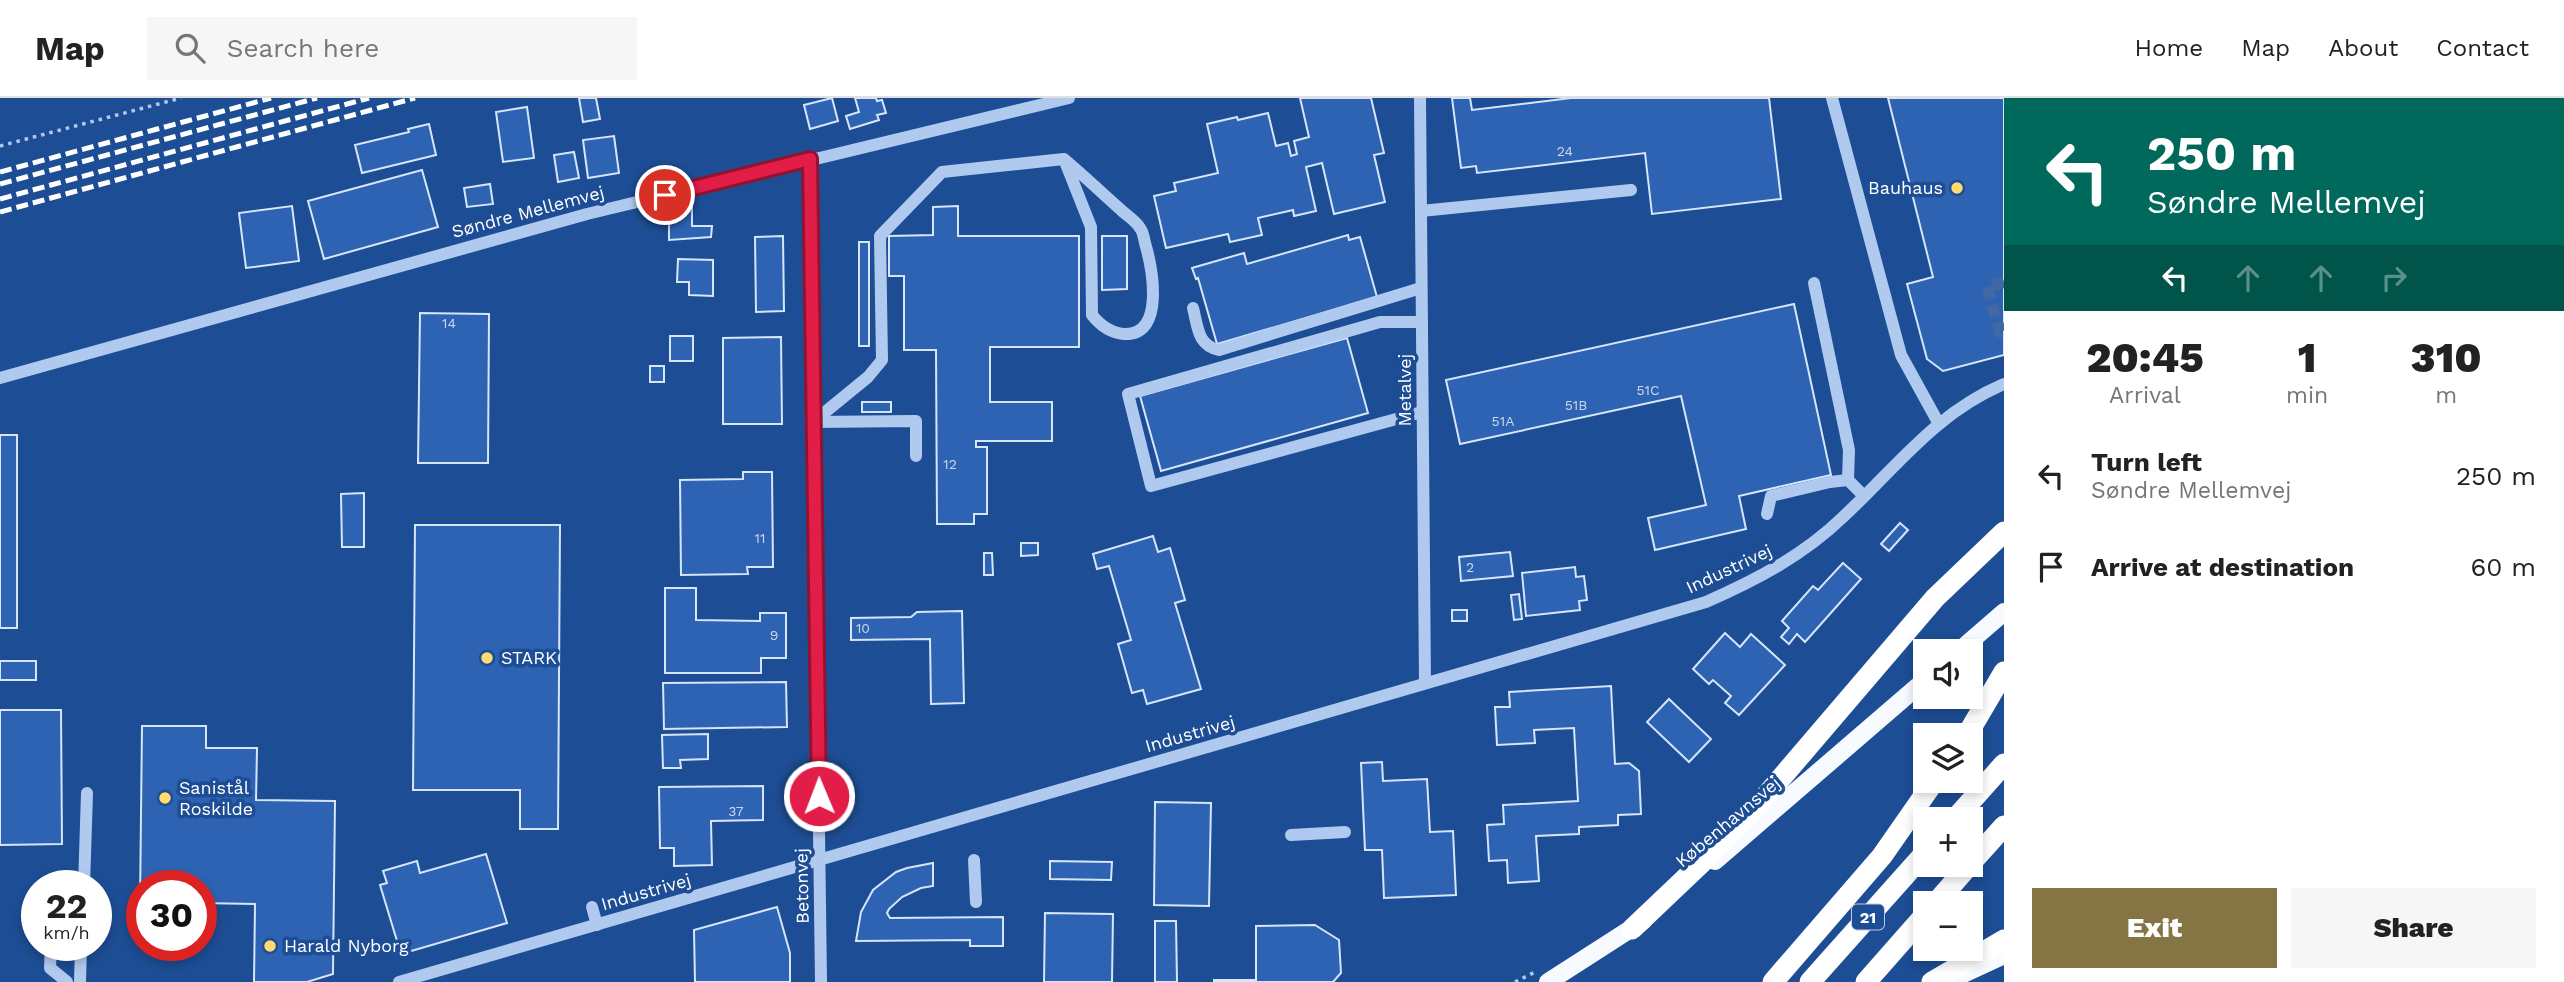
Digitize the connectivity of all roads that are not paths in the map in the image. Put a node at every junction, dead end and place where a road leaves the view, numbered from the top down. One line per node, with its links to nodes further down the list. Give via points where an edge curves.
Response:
1 (1069, 98): 4 (street, Søndre Mellemvej)
2 (1420, 98): 7 (street, Metalvej)
3 (1832, 98): 16 (street, via 1901,355)
4 (810, 159): 12 (street, Søndre Mellemvej, via 587,214); 15 (street, Betonvej)
5 (1064, 159): 5 (street, via 1091,227 1092,315 1110,330 1133,333 1143,327 1153,305 1149,257 1140,228); 15 (street, via 942,172 880,236 883,360)
6 (1631, 190): 7 (street)
7 (1421, 211): 9 (street, Metalvej)
8 (1814, 283): 18 (street, via 1849,450)
9 (1422, 288): 10 (street, via 1219,350 1203,343); 11 (street, Metalvej)
10 (1193, 308)
11 (1422, 322): 14 (street, Metalvej); 14 (street, via 1380,322 1128,394 1151,486)
12 (0, 378)
13 (2004, 384): 16 (street, Industrivej)
14 (1422, 412): 25 (street, Metalvej)
15 (813, 422): 17 (street, via 916,421); 36 (street, Betonvej)
16 (1939, 424): 19 (street, Industrivej)
17 (916, 456)
18 (1848, 480): 19 (street); 20 (street, via 1771,496)
19 (1864, 496): 25 (street, Industrivej, via 1828,531 1783,564 1706,602)
20 (1767, 514)
21 (2004, 532): 45 (highway, via 1935,598 1764,798)
22 (2004, 612): 23 (main road)
23 (1973, 639)
24 (2004, 672): 27 (highway)
25 (1425, 683): 36 (street, Industrivej)
26 (1913, 690): 45 (main road, Københavnsvej)
27 (1974, 723)
28 (2004, 764): 31 (highway)
29 (88, 793): 39 (street)
30 (1926, 793): 56 (highway, via 1882,856)
31 (1966, 807)
32 (2004, 826): 35 (highway)
33 (1345, 832): 34 (street)
34 (1292, 835)
35 (1983, 849)
36 (819, 859): 44 (street, Industrivej); 54 (street, Betonvej)
37 (974, 860): 42 (street)
38 (1913, 866): 57 (highway, 21)
39 (85, 870)
40 (1959, 877): 41 (highway)
41 (1946, 891)
42 (976, 902)
43 (592, 907): 44 (street)
44 (597, 925): 53 (street, Industrivej)
45 (1632, 929): 55 (main road, Københavnsvej)
46 (1913, 929): 58 (highway, 21)
47 (2004, 940): 59 (highway)
48 (2004, 955): 60 (main road)
49 (50, 961): 51 (street, via 50,968)
50 (81, 961): 52 (street)
51 (67, 982)
52 (80, 982)
53 (400, 982)
54 (821, 982)
55 (1548, 982)
56 (1773, 982)
57 (1810, 982)
58 (1866, 982)
59 (1932, 982)
60 (1946, 982)

